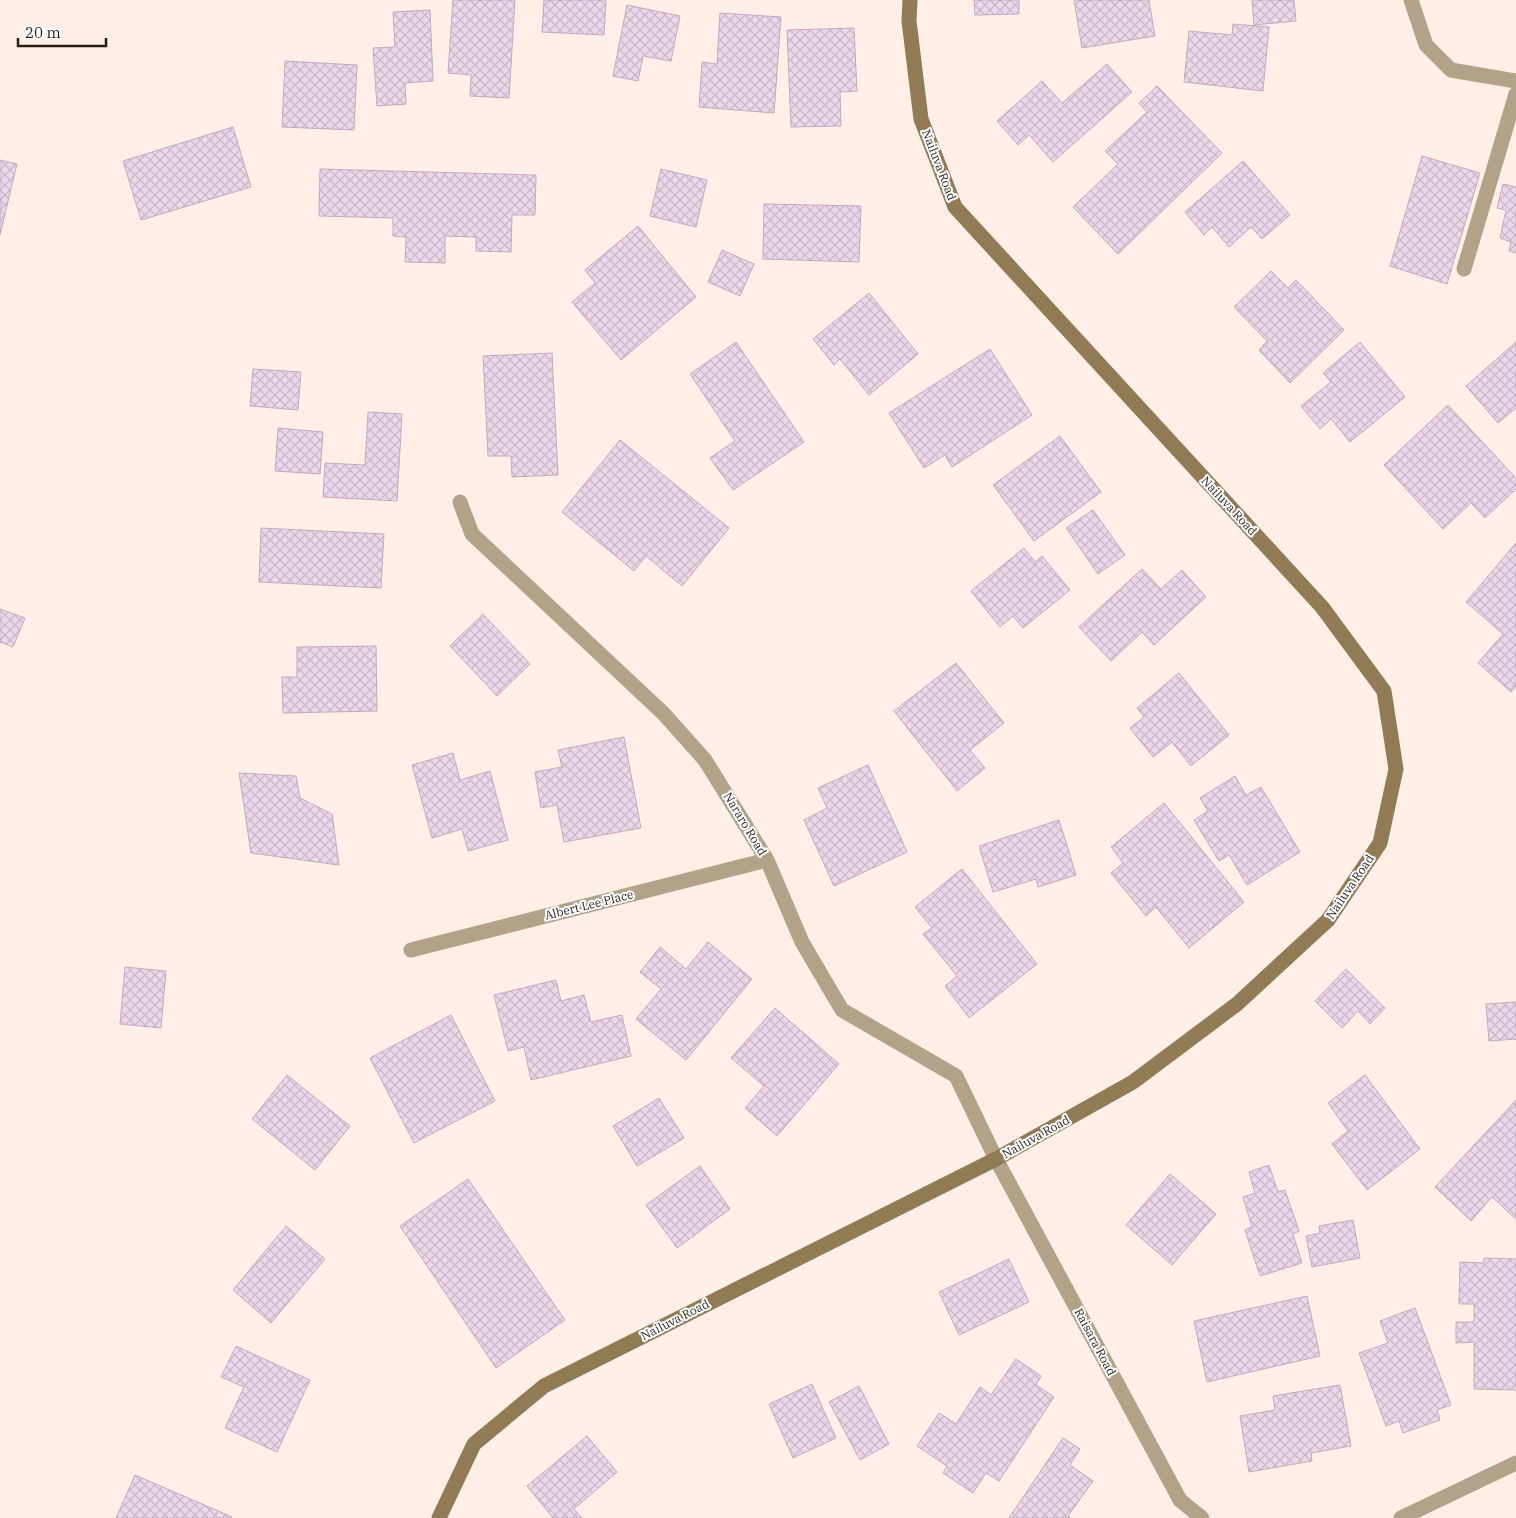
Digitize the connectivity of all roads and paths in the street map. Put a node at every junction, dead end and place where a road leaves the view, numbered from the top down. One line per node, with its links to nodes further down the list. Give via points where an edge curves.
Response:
1 (910, 0): 9 (main road, Nailuva Road, via 909,21 921,120 955,207 1322,608 1384,691 1396,769 1380,843 1328,920 1237,1004 1133,1082)
2 (1411, 0): 3 (street, via 1426,45 1451,70)
3 (1516, 81)
4 (1516, 94): 5 (street)
5 (1464, 269)
6 (460, 502): 7 (street, Nararo Road, via 472,534 663,713 705,760)
7 (767, 860): 8 (street, Albert Lee Place); 9 (street, Nararo Road, via 802,942 842,1010 956,1076)
8 (411, 950)
9 (996, 1159): 11 (main road, Nailuva Road, via 544,1386 474,1444); 12 (street, Raisara Road, via 1180,1500)
10 (1516, 1463): 13 (street)
11 (439, 1518)
12 (1202, 1518)
13 (1401, 1518)

